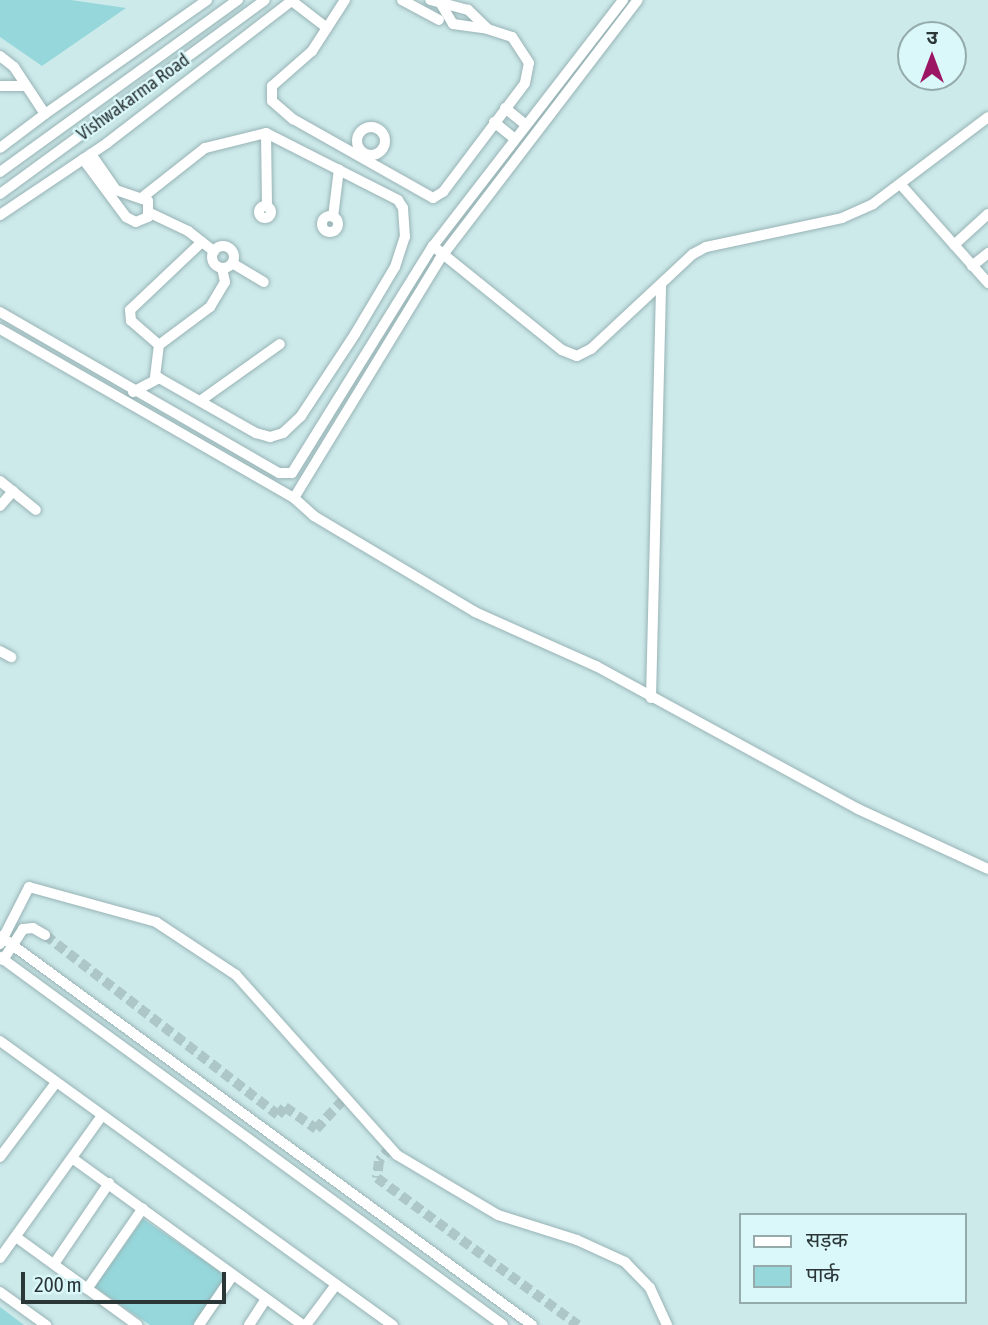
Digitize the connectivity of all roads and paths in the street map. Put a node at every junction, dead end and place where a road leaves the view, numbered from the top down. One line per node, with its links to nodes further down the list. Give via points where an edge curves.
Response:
1 (206, 0): 19 (street)
2 (238, 0): 28 (street, Vishwakarma Road)
3 (265, 0): 17 (street, Vishwakarma Road)
4 (293, 0): 12 (street); 21 (street)
5 (331, 0): 10 (street)
6 (402, 0): 11 (street)
7 (623, 0): 23 (street)
8 (638, 0): 51 (street)
9 (435, 2): 13 (street, via 468,10); 13 (street, via 453,24)
10 (343, 4): 12 (street)
11 (439, 20)
12 (327, 28): 29 (street, via 312,51 272,86 270,96 293,119)
13 (488, 29): 18 (street, via 520,44 529,62 526,83)
14 (0, 55): 16 (street)
15 (2, 88): 16 (street)
16 (28, 90): 19 (street)
17 (125, 102): 21 (street); 36 (street, Vishwakarma Road)
18 (505, 107): 22 (street); 23 (street)
19 (42, 109): 24 (street)
20 (988, 117): 37 (street)
21 (138, 119): 30 (street)
22 (494, 122): 26 (street); 38 (street, via 443,192 433,198)
23 (525, 124): 26 (street)
24 (22, 132): 27 (street); 28 (street)
25 (266, 132): 33 (street); 40 (street, via 205,148); 41 (street)
26 (514, 138): 48 (street)
27 (0, 148)
28 (34, 149): 35 (street, Vishwakarma Road)
29 (355, 150): 31 (street); 31 (street, via 360,132 367,127 379,130 385,144)
30 (87, 157): 34 (street); 40 (street, via 116,190); 42 (street, via 126,217 136,222)
31 (371, 160): 38 (street)
32 (458, 163): 38 (street, via 435,190)
33 (339, 169): 45 (street); 59 (street, via 397,200 405,218 405,237 395,267)
34 (61, 171): 36 (street); 44 (street)
35 (0, 172)
36 (24, 177): 39 (street, Vishwakarma Road)
37 (902, 186): 47 (street); 56 (street, via 842,218 706,247)
38 (419, 192)
39 (0, 194)
40 (144, 196): 42 (street)
41 (267, 207)
42 (150, 213): 46 (street)
43 (988, 214): 47 (street)
44 (0, 215)
45 (334, 217)
46 (202, 242): 49 (street); 61 (street, via 130,310 131,321)
47 (954, 245): 53 (street)
48 (433, 246): 51 (street); 62 (street)
49 (214, 251): 52 (street, via 213,262); 52 (street, via 229,248)
50 (988, 253): 53 (street)
51 (449, 258): 56 (street, via 562,350 577,356 591,349); 68 (street)
52 (227, 266): 55 (street); 61 (street, via 225,282 210,307)
53 (972, 266): 54 (street)
54 (986, 278)
55 (264, 282)
56 (661, 285): 73 (street)
57 (0, 312): 64 (street)
58 (0, 329): 68 (street)
59 (355, 334): 62 (street); 65 (street, via 301,416 275,436 256,433)
60 (280, 344): 65 (street)
61 (159, 345): 63 (street)
62 (370, 346): 64 (street, via 297,469 287,475)
63 (155, 377): 64 (street); 65 (street)
64 (133, 392)
65 (200, 401)
66 (0, 481): 67 (street)
67 (13, 491): 69 (street); 70 (street)
68 (294, 498): 73 (street, via 314,516 475,612 570,653)
69 (0, 506)
70 (36, 510)
71 (0, 651): 72 (street)
72 (11, 657)
73 (651, 698): 74 (street, via 858,809)
74 (988, 869)
75 (45, 935): 76 (street, via 26,928)
76 (4, 941): 77 (street); 94 (street); 102 (street, via 29,887 156,922 236,975 411,1165 498,1215 577,1240 625,1262 650,1287)
77 (1, 958): 101 (street)
78 (0, 1041): 79 (street)
79 (55, 1084): 80 (street); 81 (street)
80 (101, 1117): 82 (street); 89 (street)
81 (0, 1157)
82 (72, 1158): 83 (street); 85 (street)
83 (109, 1183): 84 (street); 87 (street)
84 (143, 1208): 88 (street); 90 (street)
85 (16, 1237): 86 (street); 87 (street)
86 (0, 1258)
87 (54, 1264): 90 (street)
88 (233, 1275): 92 (street); 97 (street)
89 (335, 1286): 93 (street); 99 (street)
90 (87, 1289): 96 (street)
91 (0, 1292): 95 (street)
92 (266, 1299): 98 (street); 99 (street)
93 (378, 1321): 100 (street)
94 (527, 1324)
95 (46, 1325)
96 (137, 1325)
97 (199, 1325)
98 (249, 1325)
99 (304, 1325)
100 (393, 1325)
101 (503, 1325)
102 (667, 1325)

